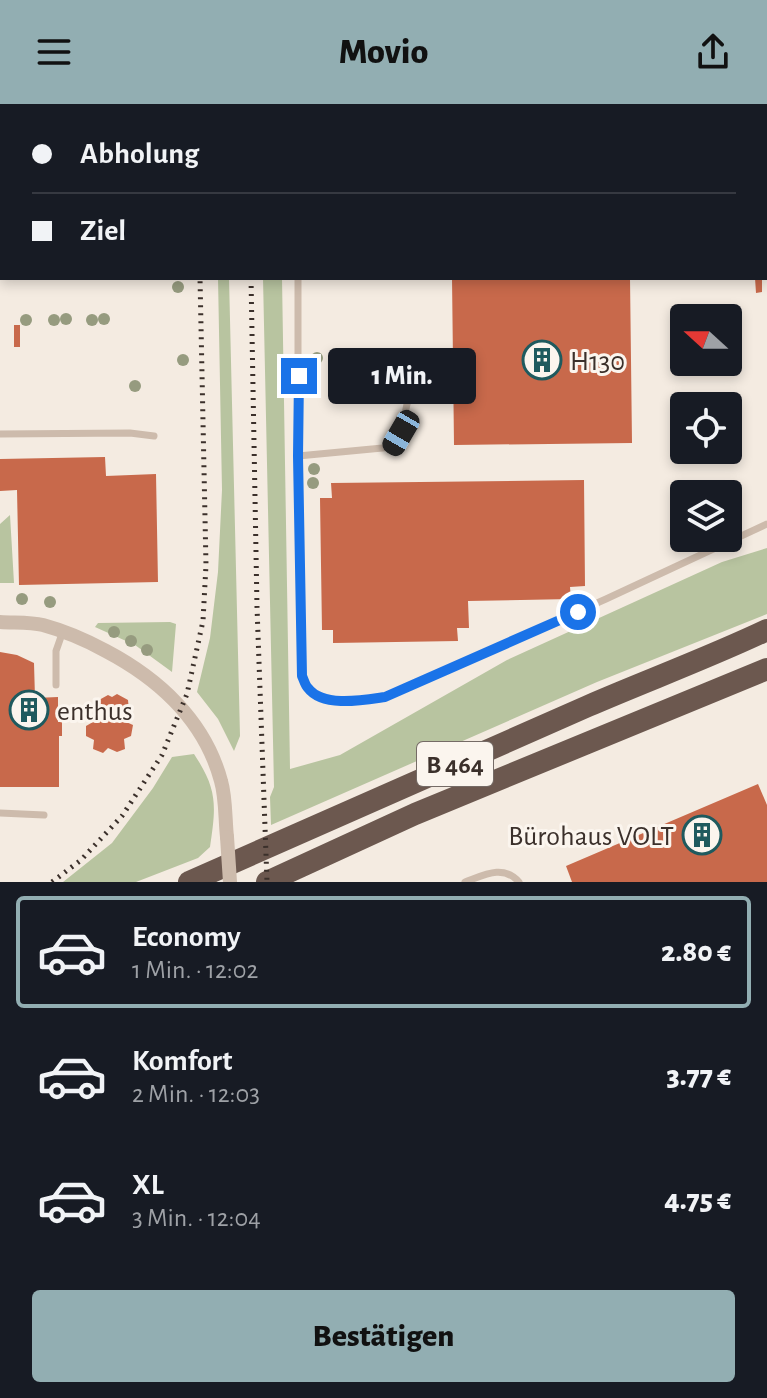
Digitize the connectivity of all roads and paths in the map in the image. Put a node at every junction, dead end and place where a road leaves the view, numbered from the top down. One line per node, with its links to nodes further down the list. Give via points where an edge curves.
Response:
1 (298, 280): 5 (lane)
2 (412, 380): 5 (lane, via 393,447)
3 (0, 434): 4 (lane)
4 (154, 436)
5 (298, 456): 6 (lane, via 302,676 320,699 385,697)
6 (767, 524)
7 (0, 622): 9 (street)
8 (767, 630): 14 (highway, B 464)
9 (63, 631): 11 (lane, via 56,651); 15 (street, bridge, via 131,664 183,708 200,733 222,783)
10 (767, 669): 16 (highway, B 464, via 415,814)
11 (56, 685)
12 (0, 813): 13 (lane)
13 (44, 815)
14 (189, 882)
15 (230, 882)
16 (267, 882)
17 (465, 882): 18 (lane, via 496,871)
18 (519, 882)

